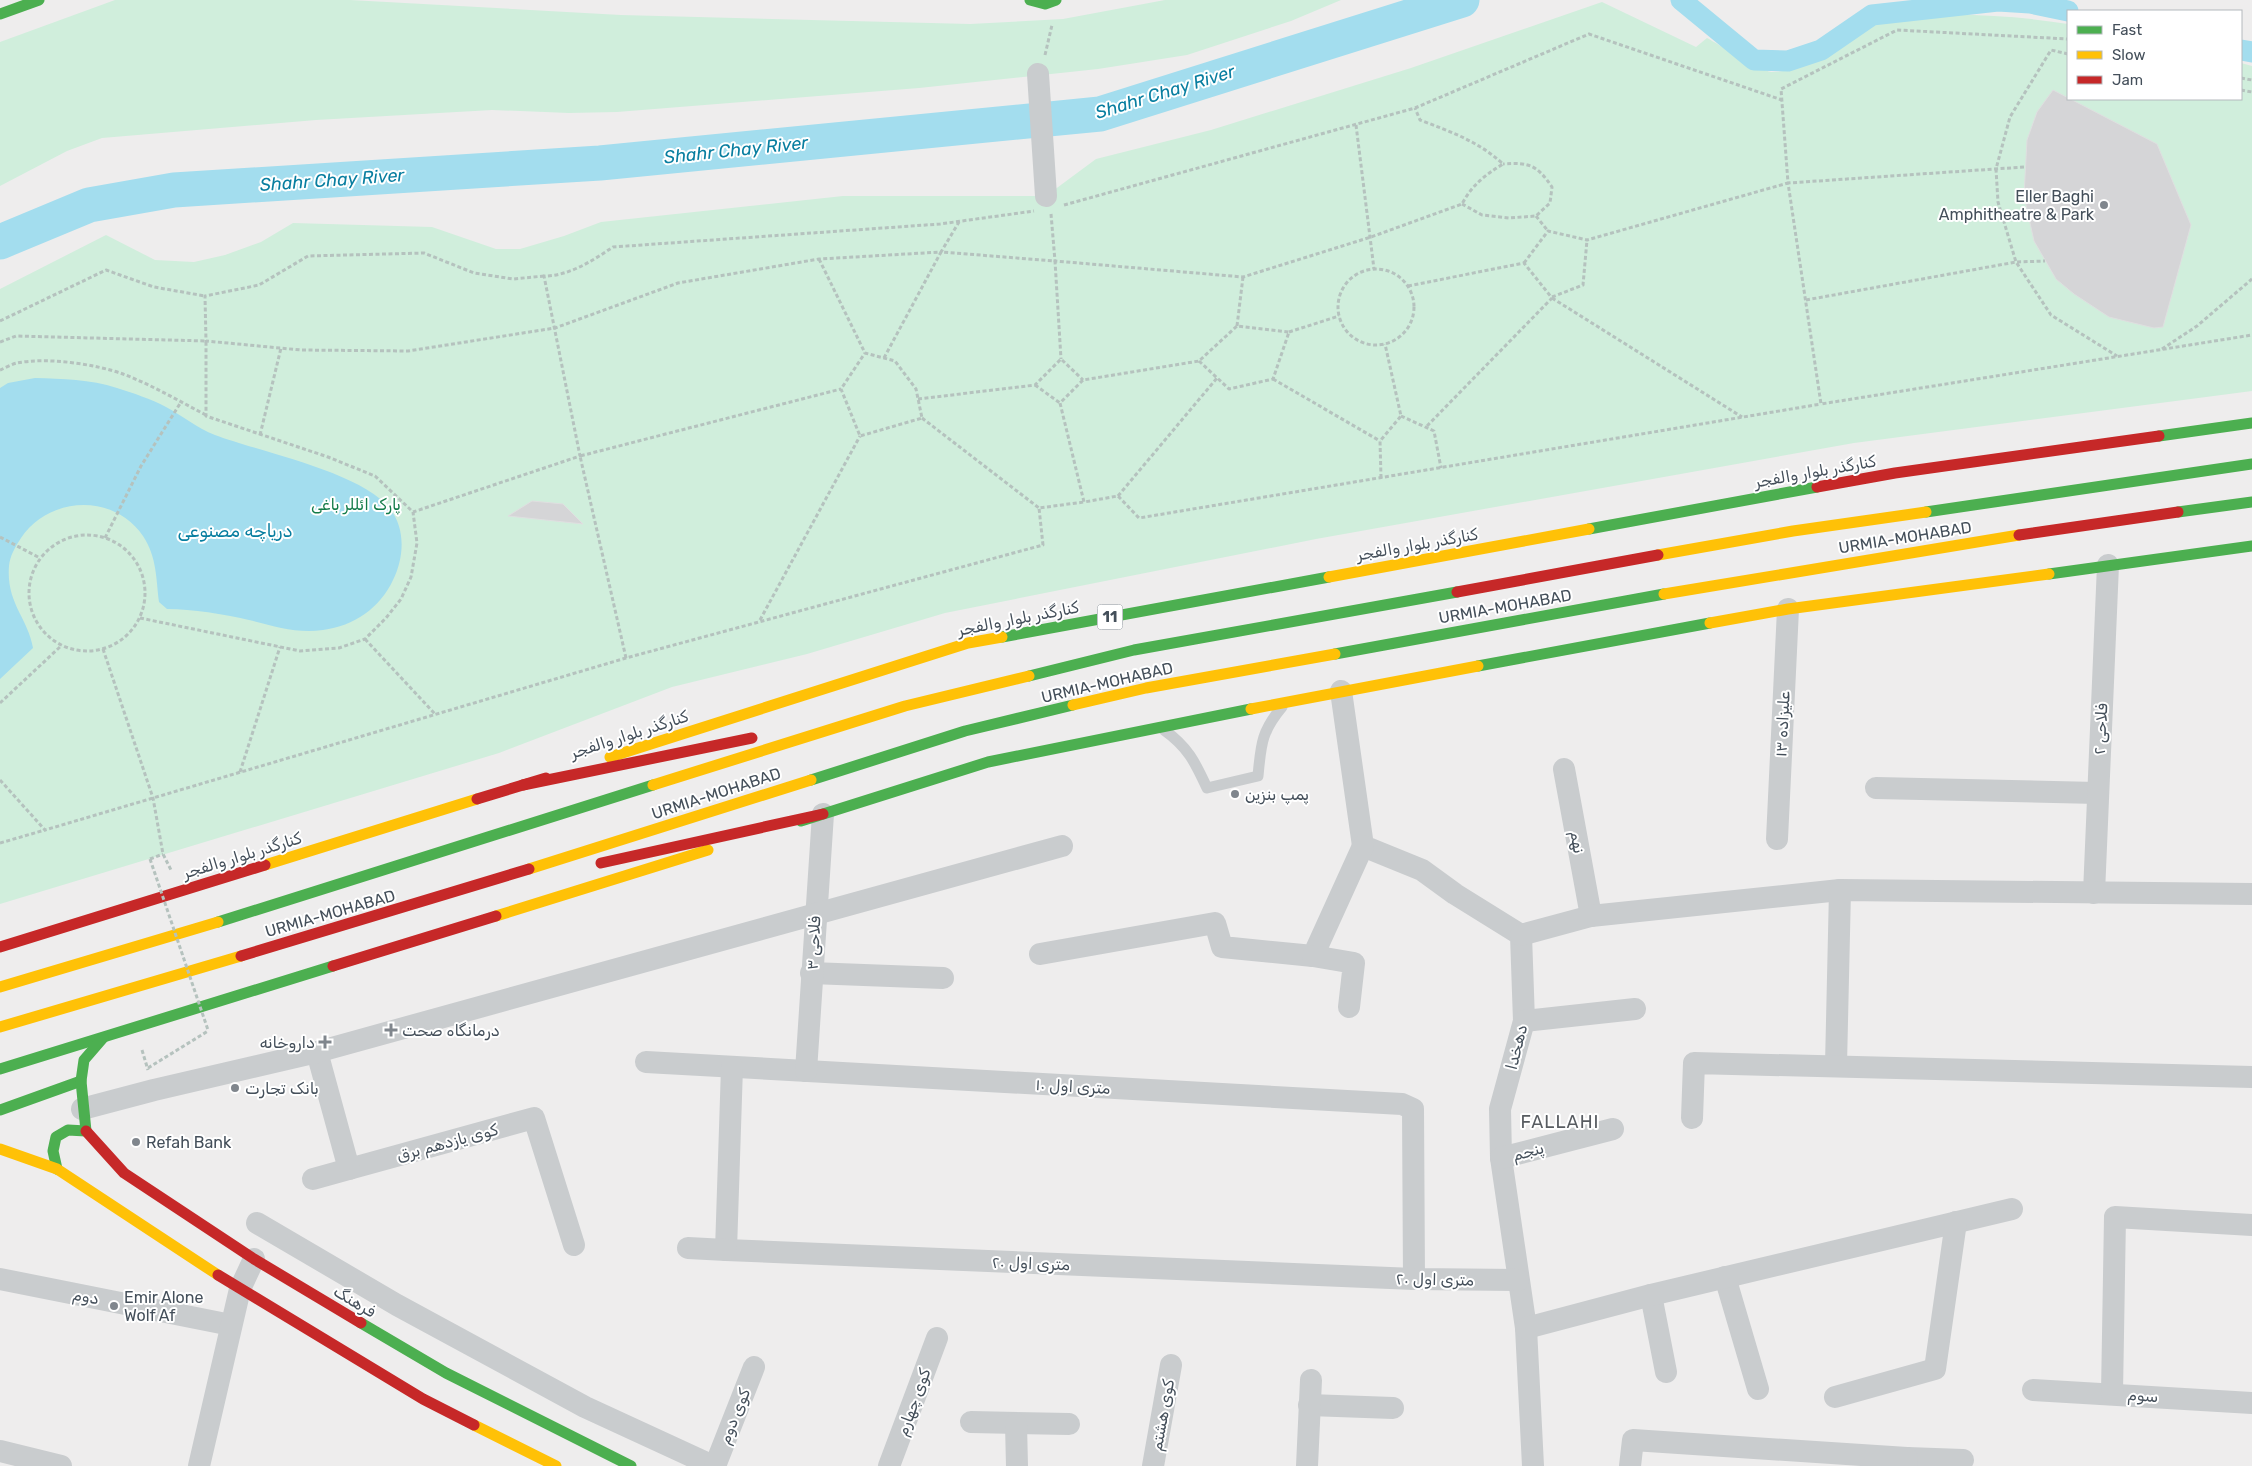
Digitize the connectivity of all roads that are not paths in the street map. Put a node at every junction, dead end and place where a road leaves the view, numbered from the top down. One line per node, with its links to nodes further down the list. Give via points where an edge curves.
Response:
1 (38, 0): 4 (main road)
2 (1030, 0): 3 (main road, via 1045,4)
3 (1056, 0)
4 (0, 14)
5 (1038, 74): 6 (street)
6 (1049, 206)
7 (2252, 423): 20 (main road, کنارگذر بلوار والفجر / 11, via 1895,473 968,643)
8 (2252, 464): 15 (main road, URMIA-MOHABAD / 11, via 1793,531 1134,650)
9 (2252, 502): 32 (main road, URMIA-MOHABAD, via 1788,572 1146,688 965,731)
10 (2252, 546): 11 (main road)
11 (2108, 565): 12 (main road); 22 (street, فلاحی ۲)
12 (1788, 608): 13 (main road); 24 (street, ۱۳ علیزاده)
13 (1342, 691): 14 (main road); 26 (street)
14 (1286, 704): 16 (main road); 16 (lane, via 1268,724 1261,741 1258,776 1207,788 1191,754)
15 (905, 706): 17 (main road); 41 (main road, URMIA-MOHABAD / 11, via 205,926)
16 (1159, 726): 23 (main road, via 988,762)
17 (781, 732)
18 (762, 736): 20 (main road)
19 (1564, 769): 34 (street, نهم)
20 (523, 785): 36 (main road, کنارگذر بلوار والفجر / 11)
21 (1876, 788): 22 (street)
22 (2097, 794): 30 (street, فلاحی ۲)
23 (822, 814): 27 (main road); 33 (street, فلاحی ۳); 46 (main road)
24 (1776, 839)
25 (1062, 846): 33 (street)
26 (1363, 846): 35 (street, via 1422,870); 38 (street)
27 (593, 865)
28 (555, 873): 32 (main road)
29 (1840, 890): 30 (street); 34 (street); 49 (street)
30 (2094, 893): 31 (street)
31 (2252, 894)
32 (431, 900): 45 (main road, URMIA-MOHABAD)
33 (815, 914): 39 (street, فلاحی ۳); 47 (street)
34 (1592, 916): 35 (street)
35 (1521, 934): 44 (street, دهخدا)
36 (0, 947)
37 (1040, 954): 38 (street, via 1214,923 1222,947)
38 (1312, 956): 42 (street, via 1354,963)
39 (811, 973): 40 (street); 52 (street, فلاحی ۳)
40 (943, 978)
41 (0, 987)
42 (1348, 1007)
43 (1635, 1008): 44 (street)
44 (1524, 1021): 60 (street, دهخدا, via 1500,1109)
45 (0, 1027)
46 (103, 1038): 51 (main road); 54 (main road, via 84,1060)
47 (317, 1052): 57 (street, via 151,1079); 62 (street)
48 (646, 1062): 50 (street, ۱۰ متری اول)
49 (1836, 1066): 53 (street); 56 (street, via 1694,1063)
50 (732, 1067): 52 (street, ۱۰ متری اول); 70 (street)
51 (0, 1069)
52 (806, 1071): 74 (street, ۱۰ متری اول, via 1402,1104 1413,1109)
53 (2252, 1077)
54 (81, 1080): 55 (main road); 57 (main road)
55 (0, 1110)
56 (1692, 1118)
57 (84, 1120): 61 (main road, via 54,1140 52,1158); 71 (main road, فرهنگ, via 124,1173)
58 (1613, 1129): 60 (street, پنجم)
59 (0, 1149): 61 (main road)
60 (1501, 1158): 75 (street, دهخدا)
61 (56, 1169): 76 (main road)
62 (349, 1169): 63 (street); 68 (street, کوی یازدهم برق, via 534,1118)
63 (313, 1179)
64 (2012, 1209): 65 (street)
65 (1956, 1222): 72 (street); 88 (street, via 1935,1369)
66 (258, 1223): 104 (street, via 398,1305 585,1407)
67 (2252, 1225): 87 (street, via 2115,1217)
68 (574, 1244)
69 (688, 1248): 70 (street, ۲۰ متری اول)
70 (726, 1250): 74 (street, ۲۰ متری اول)
71 (254, 1259): 76 (street); 103 (main road, فرهنگ, via 446,1374)
72 (1725, 1277): 77 (street); 85 (street)
73 (0, 1278): 78 (street, دوم)
74 (1414, 1279): 75 (street, ۲۰ متری اول)
75 (1518, 1280): 79 (street, دهخدا)
76 (240, 1289): 78 (street); 102 (main road, via 423,1399)
77 (1651, 1295): 79 (street); 83 (street)
78 (231, 1325): 101 (street)
79 (1526, 1328): 109 (street, دهخدا)
80 (937, 1338): 105 (street, کوی چهارم)
81 (1171, 1365): 107 (street, کوی هشتم)
82 (754, 1367): 104 (street, کوی دوم)
83 (1666, 1372)
84 (1311, 1380): 90 (street)
85 (1758, 1389)
86 (2033, 1390): 87 (street, سوم)
87 (2112, 1393): 89 (street, سوم)
88 (1835, 1397)
89 (2252, 1403)
90 (1309, 1404): 91 (street); 108 (street)
91 (1393, 1408)
92 (971, 1422): 93 (street)
93 (1016, 1424): 94 (street); 106 (street)
94 (1069, 1424)
95 (0, 1451): 100 (street)
96 (1730, 1456): 97 (street); 110 (street, via 1633,1440)
97 (1816, 1459): 99 (street)
98 (1963, 1460): 99 (street)
99 (1906, 1462)
100 (61, 1466)
101 (199, 1466)
102 (556, 1466)
103 (630, 1466)
104 (714, 1466)
105 (889, 1466)
106 (1017, 1466)
107 (1153, 1466)
108 (1307, 1466)
109 (1532, 1466)
110 (1630, 1466)

